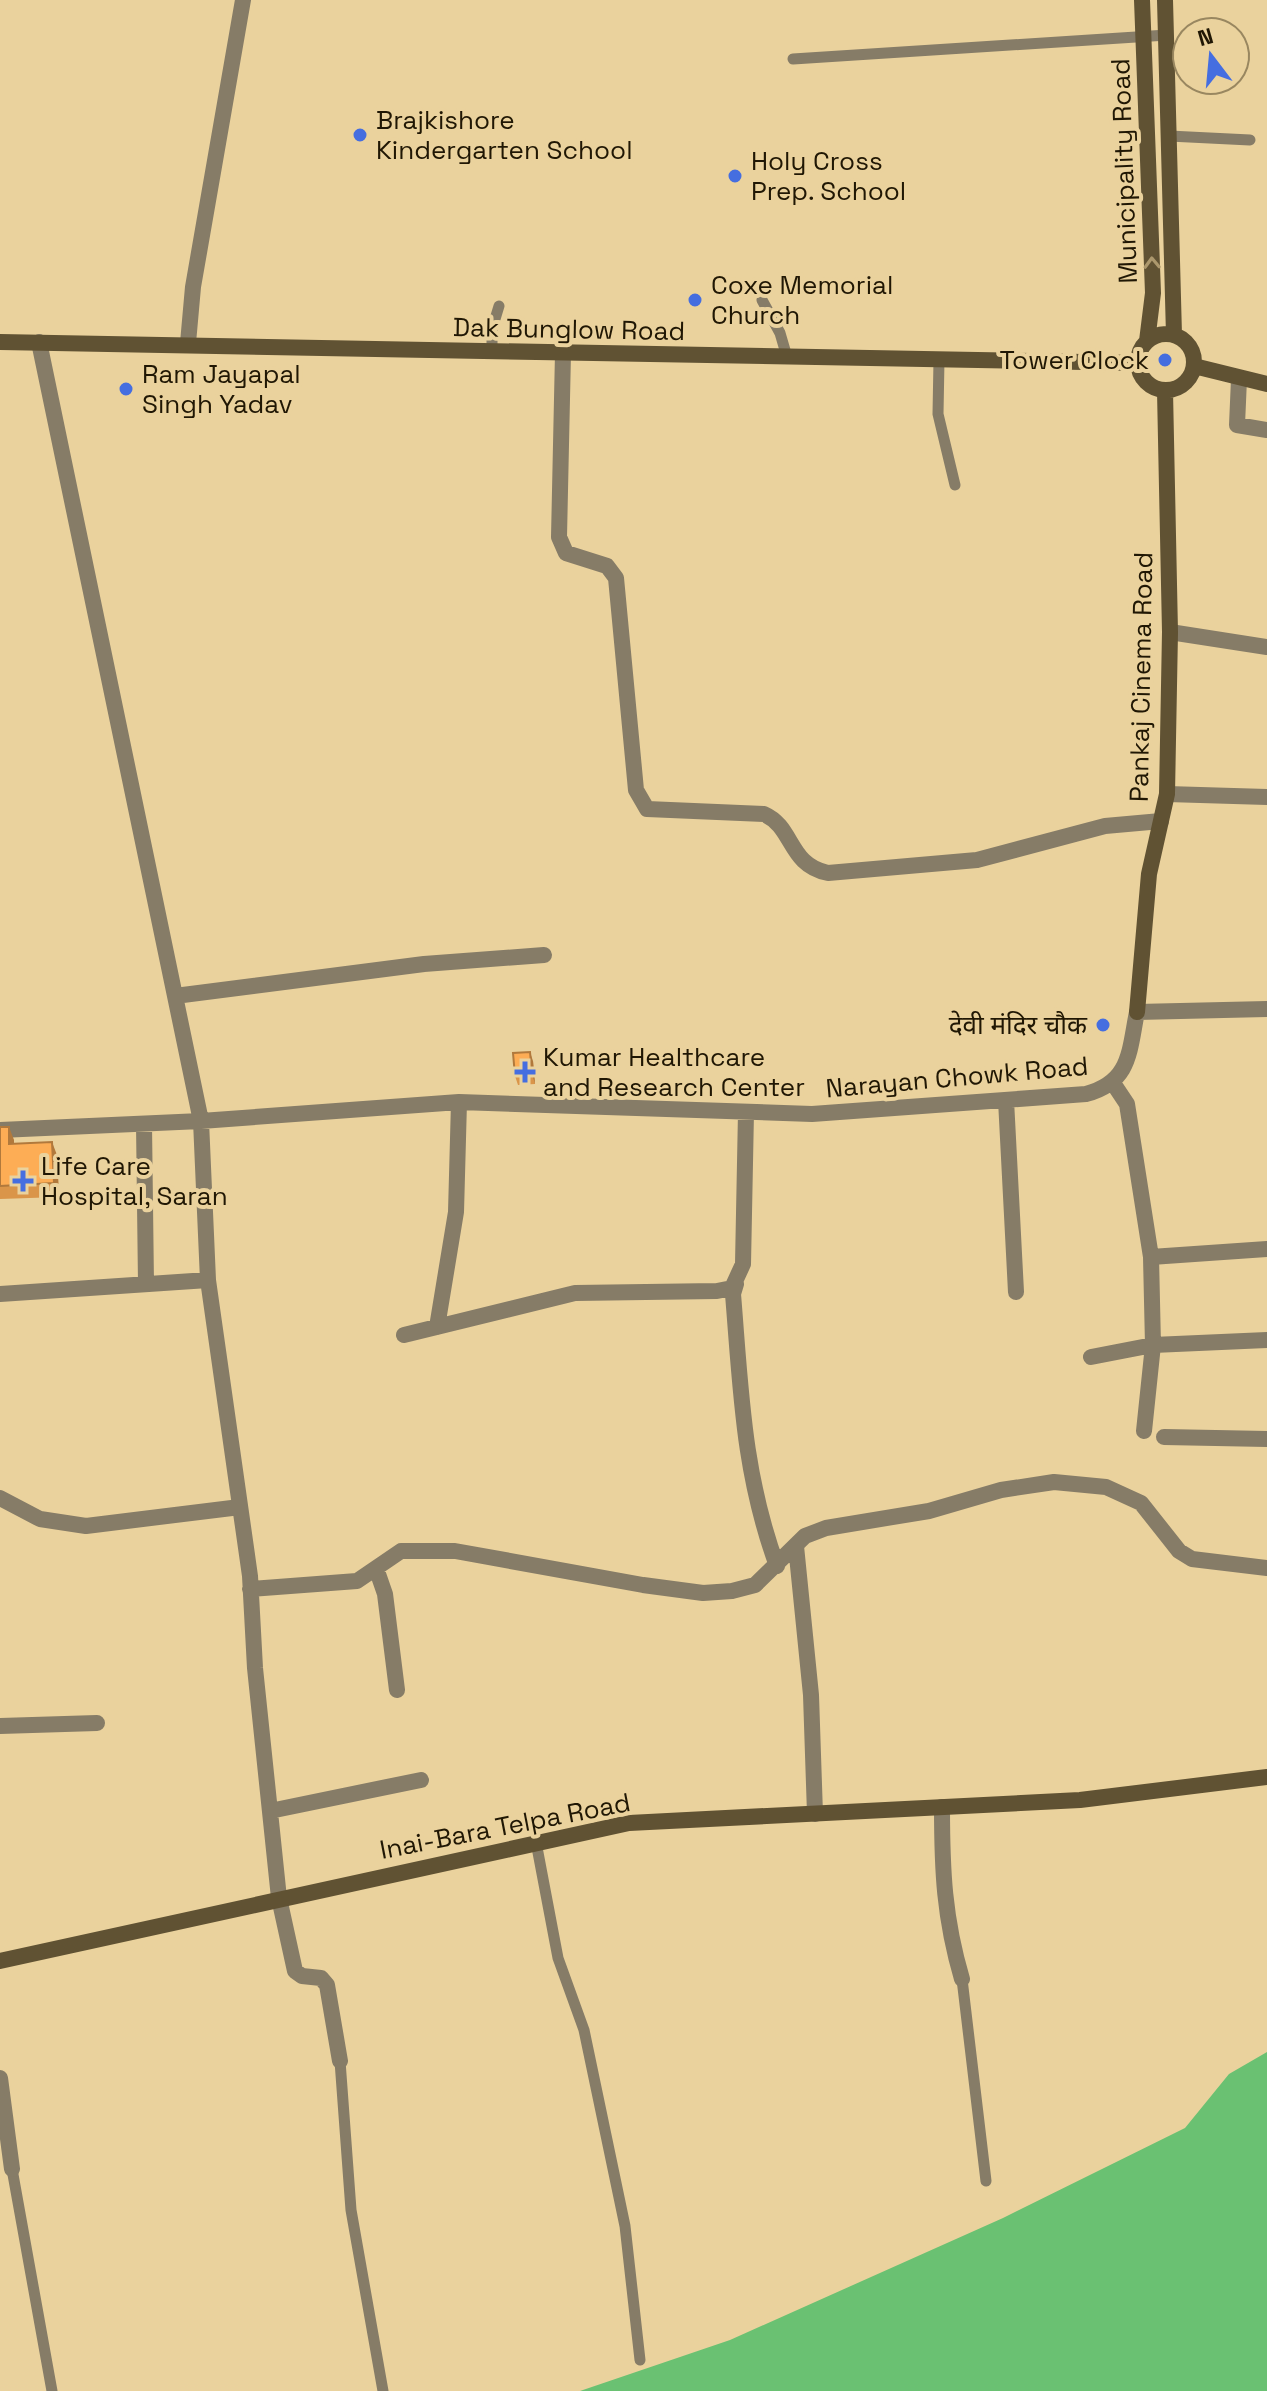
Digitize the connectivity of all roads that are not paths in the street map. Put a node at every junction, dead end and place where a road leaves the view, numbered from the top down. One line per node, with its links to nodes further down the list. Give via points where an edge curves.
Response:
1 (243, 0): 19 (street)
2 (1142, 0): 5 (street, Municipality Road)
3 (1165, 0): 4 (street)
4 (1167, 35): 5 (lane); 8 (street)
5 (1144, 36): 6 (lane); 7 (street, Municipality Road)
6 (793, 59)
7 (1146, 92): 8 (street); 11 (street, Municipality Road)
8 (1168, 92): 9 (street)
9 (1169, 136): 10 (lane); 12 (street)
10 (1250, 140)
11 (1149, 168): 12 (street); 16 (street, Municipality Road, one-way to 11, via 1153,293)
12 (1170, 168): 15 (street)
13 (762, 300): 22 (lane)
14 (499, 306): 20 (lane)
15 (1174, 335): 16 (street); 25 (street, via 1190,347)
16 (1147, 341): 24 (street)
17 (0, 342): 18 (street, Dak Bunglow Road)
18 (39, 342): 19 (street, Dak Bunglow Road); 37 (street)
19 (188, 343): 20 (street, Dak Bunglow Road)
20 (492, 351): 21 (street, Dak Bunglow Road)
21 (563, 353): 22 (street, Dak Bunglow Road); 35 (street, via 559,537 566,553 607,566 616,578 636,790 647,809 764,814 801,861 828,873 977,860 1105,826)
22 (787, 357): 23 (street, Dak Bunglow Road)
23 (939, 360): 24 (street, Dak Bunglow Road); 30 (lane, via 938,414)
24 (1138, 363): 28 (street, via 1143,379)
25 (1194, 366): 26 (street); 28 (street, via 1187,381)
26 (1239, 379): 27 (street); 29 (street, via 1237,425)
27 (1267, 384)
28 (1165, 391): 31 (street, Pankaj Cinema Road)
29 (1267, 430)
30 (955, 485)
31 (1170, 632): 32 (street); 33 (street, Pankaj Cinema Road)
32 (1267, 647)
33 (1167, 794): 34 (street); 35 (street, Pankaj Cinema Road)
34 (1267, 797)
35 (1161, 821): 39 (street, Pankaj Cinema Road, via 1149,874)
36 (544, 955): 37 (street, via 424,964)
37 (175, 996): 44 (street)
38 (1267, 1009): 39 (street)
39 (1137, 1012): 40 (street, Narayan Chowk Road, via 1128,1057)
40 (1113, 1083): 41 (street, Narayan Chowk Road, via 1086,1094); 48 (street, via 1127,1104)
41 (1006, 1100): 43 (street, Narayan Chowk Road, via 812,1114); 52 (street)
42 (459, 1102): 43 (street, Narayan Chowk Road); 44 (street, Narayan Chowk Road); 54 (street, via 456,1212)
43 (746, 1112): 51 (street, via 743,1264)
44 (201, 1121): 45 (street, Narayan Chowk Road); 49 (street)
45 (144, 1124): 46 (street, Narayan Chowk Road); 50 (street)
46 (0, 1130)
47 (1267, 1249): 48 (street)
48 (1151, 1257): 57 (street)
49 (208, 1280): 50 (street); 63 (street)
50 (146, 1284): 53 (street)
51 (736, 1284): 54 (street, via 717,1291 575,1293); 65 (street, via 748,1465)
52 (1016, 1292)
53 (0, 1294)
54 (437, 1327): 55 (street)
55 (404, 1335)
56 (1267, 1340): 57 (street)
57 (1153, 1345): 58 (street); 59 (street)
58 (1091, 1357)
59 (1144, 1431)
60 (1164, 1437): 61 (street)
61 (1267, 1439)
62 (0, 1498): 63 (street, via 40,1519 86,1526)
63 (240, 1507): 68 (street)
64 (796, 1546): 65 (street); 67 (street, via 826,1528 1054,1482 1106,1487 1141,1503 1179,1551 1192,1559); 76 (street, via 811,1695)
65 (777, 1566): 66 (street, via 755,1585 703,1593 455,1551 401,1551)
66 (376, 1568): 68 (street, via 357,1581); 69 (street, via 385,1594)
67 (1267, 1568)
68 (250, 1589): 75 (street)
69 (397, 1690)
70 (97, 1723): 71 (street)
71 (0, 1726)
72 (1267, 1777): 74 (street, Inai-Bara Telpa Road, via 1080,1800)
73 (421, 1780): 75 (street)
74 (942, 1807): 76 (street, Inai-Bara Telpa Road); 80 (street, via 947,1928)
75 (270, 1811): 78 (street)
76 (815, 1814): 77 (street, Inai-Bara Telpa Road, via 629,1823)
77 (536, 1842): 78 (street, Inai-Bara Telpa Road); 85 (lane, via 558,1958 584,2030 625,2226)
78 (279, 1898): 79 (street, Inai-Bara Telpa Road); 81 (street, via 295,1971 321,1978 327,1985)
79 (0, 1961)
80 (962, 1979): 84 (lane)
81 (340, 2061): 87 (lane, via 349,2197)
82 (0, 2078): 83 (street)
83 (12, 2169): 86 (lane)
84 (986, 2181)
85 (640, 2360)
86 (52, 2391)
87 (383, 2391)

